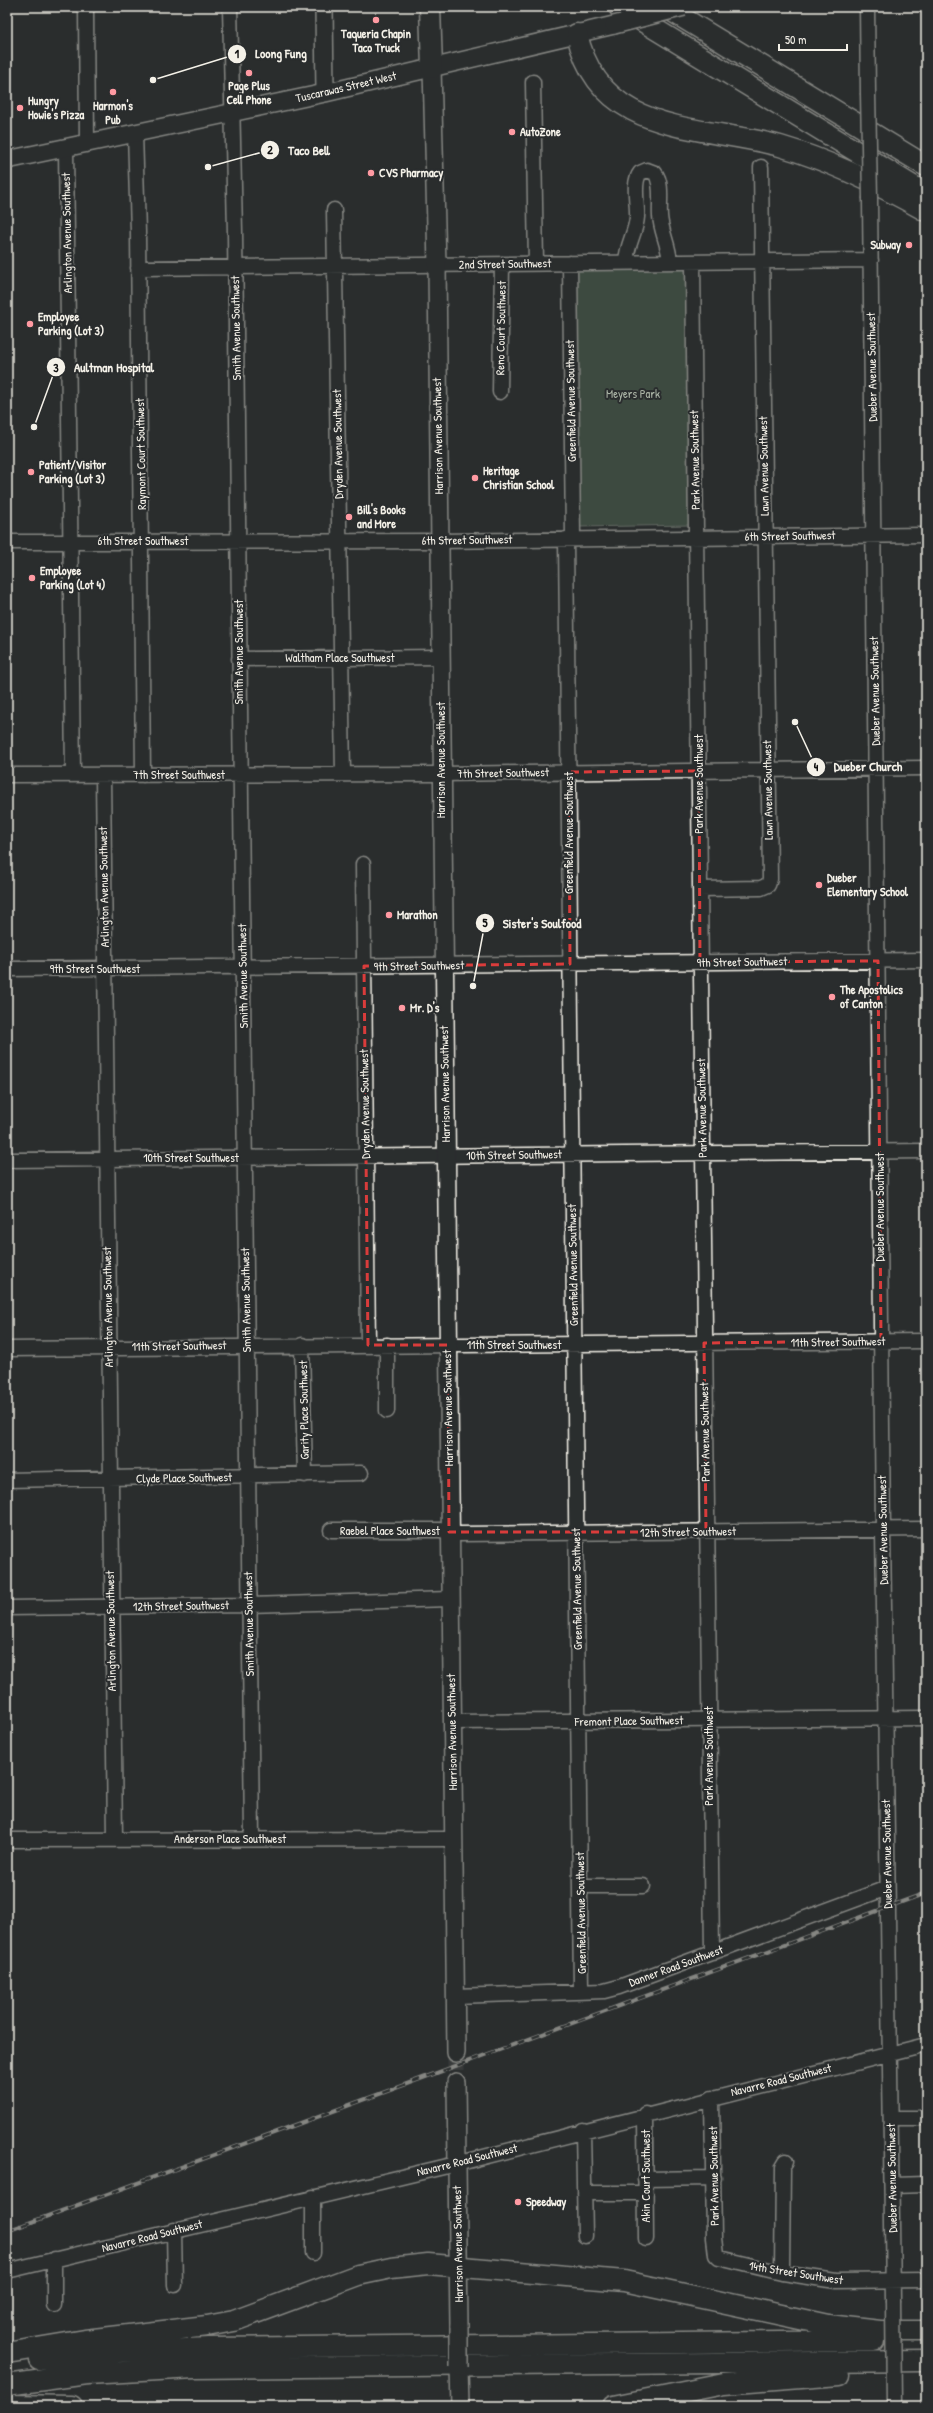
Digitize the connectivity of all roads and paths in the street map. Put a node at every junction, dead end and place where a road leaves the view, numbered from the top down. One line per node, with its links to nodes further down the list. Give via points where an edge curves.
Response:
1 (86, 7): 16 (street)
2 (230, 7): 14 (street, Smith Avenue Southwest)
3 (324, 7): 13 (main road)
4 (430, 7): 10 (highway)
5 (666, 7): 11 (highway)
6 (684, 7): 8 (main road, Tuscarawas Street West, bridge)
7 (867, 7): 25 (street, Dueber Avenue Southwest, bridge)
8 (617, 16): 9 (main road, Tuscarawas Street West); 22 (highway)
9 (577, 34): 10 (main road, Tuscarawas Street West); 24 (highway, via 582,55 597,81 610,95 638,114 670,124 739,136 781,147 846,171)
10 (432, 68): 13 (main road, Tuscarawas Street West); 32 (main road, Harrison Avenue Southwest)
11 (785, 80): 18 (highway, via 885,129); 20 (highway)
12 (533, 82): 29 (street)
13 (325, 93): 14 (main road, Tuscarawas Street West)
14 (232, 113): 15 (main road, Tuscarawas Street West); 36 (street, Smith Avenue Southwest)
15 (135, 133): 16 (main road, Tuscarawas Street West); 35 (street, Raymont Court Southwest)
16 (87, 143): 17 (main road, Tuscarawas Street West)
17 (66, 148): 19 (main road, Tuscarawas Street West); 43 (street, Arlington Avenue Southwest)
18 (926, 153)
19 (7, 160)
20 (926, 166)
21 (761, 167): 28 (street, Lawn Avenue Southwest)
22 (926, 194)
23 (334, 210): 34 (street, Dryden Avenue Southwest)
24 (926, 211)
25 (871, 260): 28 (street, 2nd Street Southwest); 38 (street, Dueber Avenue Southwest)
26 (670, 262): 27 (street, 2nd Street Southwest); 31 (street, 2nd Street Southwest); 31 (street, via 668,244 660,220 658,180 655,173 647,170 640,173 636,180 636,220 626,248)
27 (693, 262): 28 (street, 2nd Street Southwest); 42 (street, Park Avenue Southwest)
28 (761, 262): 40 (street, Lawn Avenue Southwest)
29 (536, 263): 30 (street, 2nd Street Southwest); 33 (street, 2nd Street Southwest)
30 (570, 263): 31 (street, 2nd Street Southwest); 41 (street, Greenfield Avenue Southwest)
31 (626, 263)
32 (437, 264): 33 (street, 2nd Street Southwest); 34 (street, 2nd Street Southwest); 47 (main road, Harrison Avenue Southwest)
33 (502, 264): 37 (street, Reno Court Southwest)
34 (335, 266): 36 (street, 2nd Street Southwest); 46 (street, Dryden Avenue Southwest)
35 (138, 268): 36 (street, 2nd Street Southwest); 44 (street, Raymont Court Southwest)
36 (236, 268): 45 (street, Smith Avenue Southwest)
37 (500, 392)
38 (873, 534): 39 (street, 6th Street Southwest); 40 (street, 6th Street Southwest); 53 (street, Dueber Avenue Southwest)
39 (926, 534)
40 (766, 536): 42 (street, 6th Street Southwest); 54 (street, Lawn Avenue Southwest)
41 (569, 538): 42 (street, 6th Street Southwest); 47 (street, 6th Street Southwest); 56 (street, Greenfield Avenue Southwest)
42 (696, 538): 55 (street, Park Avenue Southwest)
43 (70, 541): 44 (street, 6th Street Southwest); 48 (street, 6th Street Southwest); 61 (street, Arlington Avenue Southwest)
44 (142, 541): 45 (street, 6th Street Southwest); 63 (street, Raymont Court Southwest)
45 (238, 541): 46 (street, 6th Street Southwest); 50 (street, Smith Avenue Southwest)
46 (339, 541): 47 (street, 6th Street Southwest); 51 (street, Dryden Avenue Southwest)
47 (439, 541): 49 (main road, Harrison Avenue Southwest)
48 (7, 542)
49 (440, 657): 51 (street, Waltham Place Southwest); 59 (main road, Harrison Avenue Southwest)
50 (239, 659): 51 (street, Waltham Place Southwest); 57 (street, Smith Avenue Southwest)
51 (341, 659): 58 (street, Dryden Avenue Southwest)
52 (926, 768): 53 (street, 7th Street Southwest)
53 (875, 769): 54 (street, 7th Street Southwest); 66 (street, Dueber Avenue Southwest)
54 (767, 770): 55 (street, 7th Street Southwest); 65 (street, Lawn Avenue Southwest, via 770,879 768,885 761,888)
55 (699, 771): 56 (street, 7th Street Southwest); 65 (street, Park Avenue Southwest)
56 (569, 772): 59 (street, 7th Street Southwest); 69 (street, Greenfield Avenue Southwest)
57 (240, 774): 58 (street, 7th Street Southwest); 63 (street, 7th Street Southwest); 73 (street, Smith Avenue Southwest)
58 (343, 774): 59 (street, 7th Street Southwest)
59 (441, 774): 70 (main road, Harrison Avenue Southwest)
60 (7, 775): 61 (street, 7th Street Southwest)
61 (72, 775): 62 (street, 7th Street Southwest)
62 (103, 775): 63 (street, 7th Street Southwest); 72 (street, Arlington Avenue Southwest)
63 (143, 775)
64 (363, 864): 71 (street, Dryden Avenue Southwest)
65 (700, 889): 68 (street, Park Avenue Southwest)
66 (878, 960): 67 (street, 9th Street Southwest); 68 (street, 9th Street Southwest); 76 (street, Dueber Avenue Southwest)
67 (926, 960)
68 (700, 962): 69 (street, 9th Street Southwest); 77 (street, Park Avenue Southwest)
69 (570, 964): 70 (street, 9th Street Southwest); 78 (street, Greenfield Avenue Southwest)
70 (443, 965): 71 (street, 9th Street Southwest); 79 (main road, Harrison Avenue Southwest)
71 (364, 966): 73 (street, 9th Street Southwest); 80 (street, Dryden Avenue Southwest)
72 (105, 968): 73 (street, 9th Street Southwest); 74 (street, 9th Street Southwest); 82 (street, Arlington Avenue Southwest)
73 (243, 968): 81 (street, Smith Avenue Southwest)
74 (7, 969)
75 (926, 1150): 76 (street, 10th Street Southwest)
76 (880, 1151): 77 (street, 10th Street Southwest); 84 (street, Dueber Avenue Southwest)
77 (702, 1153): 78 (street, 10th Street Southwest); 86 (street, Park Avenue Southwest)
78 (572, 1154): 79 (street, 10th Street Southwest); 87 (street, Greenfield Avenue Southwest)
79 (446, 1155): 80 (street, 10th Street Southwest); 91 (main road, Harrison Avenue Southwest)
80 (366, 1156): 81 (street, 10th Street Southwest); 89 (street, Dryden Avenue Southwest)
81 (245, 1157): 82 (street, 10th Street Southwest); 92 (street, Smith Avenue Southwest)
82 (107, 1158): 83 (street, 10th Street Southwest); 93 (street, Arlington Avenue Southwest)
83 (7, 1160)
84 (881, 1341): 85 (street, 11th Street Southwest); 86 (street, 11th Street Southwest); 103 (street, Dueber Avenue Southwest)
85 (926, 1341)
86 (704, 1343): 87 (street, 11th Street Southwest); 105 (street, Park Avenue Southwest)
87 (575, 1344): 91 (street, 11th Street Southwest); 106 (street, Greenfield Avenue Southwest)
88 (302, 1345): 89 (street, 11th Street Southwest); 92 (street, 11th Street Southwest); 97 (street, Garity Place Southwest)
89 (368, 1345): 90 (street, 11th Street Southwest)
90 (387, 1345): 91 (street, 11th Street Southwest); 95 (street)
91 (448, 1345): 104 (main road, Harrison Avenue Southwest)
92 (247, 1346): 93 (street, 11th Street Southwest); 98 (street, Smith Avenue Southwest)
93 (109, 1347): 94 (street, 11th Street Southwest); 99 (street, Arlington Avenue Southwest)
94 (7, 1348)
95 (387, 1411)
96 (361, 1473): 97 (street, Clyde Place Southwest)
97 (305, 1475): 98 (street, Clyde Place Southwest)
98 (248, 1476): 99 (street, Clyde Place Southwest); 108 (street, Smith Avenue Southwest)
99 (110, 1479): 100 (street, Clyde Place Southwest); 109 (street, Arlington Avenue Southwest)
100 (7, 1480)
101 (926, 1529): 103 (street, 12th Street Southwest)
102 (331, 1530): 104 (street, Raebel Place Southwest)
103 (883, 1530): 105 (street, 12th Street Southwest); 111 (street, Dueber Avenue Southwest)
104 (450, 1532): 106 (street, 12th Street Southwest); 107 (main road, Harrison Avenue Southwest)
105 (706, 1532): 106 (street, 12th Street Southwest); 113 (street, Park Avenue Southwest)
106 (576, 1533): 115 (street, Greenfield Avenue Southwest)
107 (450, 1599): 108 (street, 12th Street Southwest); 114 (main road, Harrison Avenue Southwest)
108 (249, 1606): 109 (street, 12th Street Southwest); 117 (street, Smith Avenue Southwest)
109 (110, 1607): 110 (street, 12th Street Southwest); 116 (street, Arlington Avenue Southwest)
110 (7, 1608)
111 (886, 1718): 112 (street, Fremont Place Southwest); 113 (street, Fremont Place Southwest); 122 (street, Dueber Avenue Southwest)
112 (926, 1718)
113 (709, 1720): 115 (street, Fremont Place Southwest); 123 (street, Park Avenue Southwest)
114 (452, 1722): 115 (street, Fremont Place Southwest); 118 (main road, Harrison Avenue Southwest)
115 (578, 1722): 120 (street, Greenfield Avenue Southwest)
116 (115, 1839): 117 (street, Anderson Place Southwest); 119 (street, Anderson Place Southwest)
117 (252, 1839): 118 (street, Anderson Place Southwest)
118 (453, 1839): 125 (main road, Harrison Avenue Southwest)
119 (7, 1840)
120 (581, 1886): 121 (street); 124 (street, Greenfield Avenue Southwest)
121 (643, 1886)
122 (887, 1888): 123 (street, Danner Road Southwest); 128 (street, Dueber Avenue Southwest)
123 (712, 1953): 124 (street, Danner Road Southwest, via 619,1987)
124 (581, 1991): 125 (street, Danner Road Southwest)
125 (455, 1996): 127 (main road, Harrison Avenue Southwest)
126 (926, 2045): 128 (street, Navarre Road Southwest)
127 (456, 2053)
128 (890, 2054): 130 (street, Navarre Road Southwest); 132 (street, Dueber Avenue Southwest)
129 (456, 2082): 136 (main road, Harrison Avenue Southwest)
130 (712, 2098): 131 (street, Navarre Road Southwest); 137 (street, Park Avenue Southwest)
131 (646, 2114): 134 (street, Navarre Road Southwest); 140 (street, Akin Court Southwest)
132 (891, 2118): 133 (street); 139 (street, Dueber Avenue Southwest)
133 (926, 2118)
134 (583, 2130): 136 (street, Navarre Road Southwest); 141 (street)
135 (786, 2161): 151 (street, via 783,2166)
136 (456, 2164): 142 (street, Navarre Road Southwest); 149 (main road, Harrison Avenue Southwest)
137 (714, 2178): 140 (street); 147 (street, Park Avenue Southwest)
138 (926, 2184): 139 (street)
139 (892, 2185): 152 (street, Dueber Avenue Southwest)
140 (645, 2186): 141 (street); 145 (street, Akin Court Southwest)
141 (584, 2193): 144 (street)
142 (313, 2197): 143 (street, Navarre Road Southwest); 146 (street)
143 (174, 2230): 148 (street, Navarre Road Southwest); 154 (street)
144 (585, 2236)
145 (646, 2239)
146 (314, 2253)
147 (716, 2255): 151 (street, 14th Street Southwest, via 729,2262)
148 (54, 2259): 150 (street, Navarre Road Southwest); 155 (street)
149 (458, 2266): 156 (highway, via 624,2281 828,2325 880,2331); 158 (highway, via 422,2265 377,2270 337,2282 234,2321); 163 (main road, Harrison Avenue Southwest, bridge)
150 (7, 2271)
151 (782, 2273): 152 (street, 14th Street Southwest, via 836,2280)
152 (893, 2280): 153 (street, 14th Street Southwest); 167 (street, Dueber Avenue Southwest, bridge)
153 (926, 2280)
154 (175, 2285)
155 (54, 2305)
156 (926, 2331)
157 (926, 2341): 160 (highway, via 209,2348 119,2352)
158 (7, 2353)
159 (926, 2361): 162 (highway, via 195,2368 87,2374)
160 (7, 2364)
161 (926, 2373): 166 (highway, via 836,2375 747,2381)
162 (7, 2385)
163 (460, 2401)
164 (7, 2405): 165 (highway)
165 (72, 2406)
166 (613, 2406)
167 (894, 2406)

